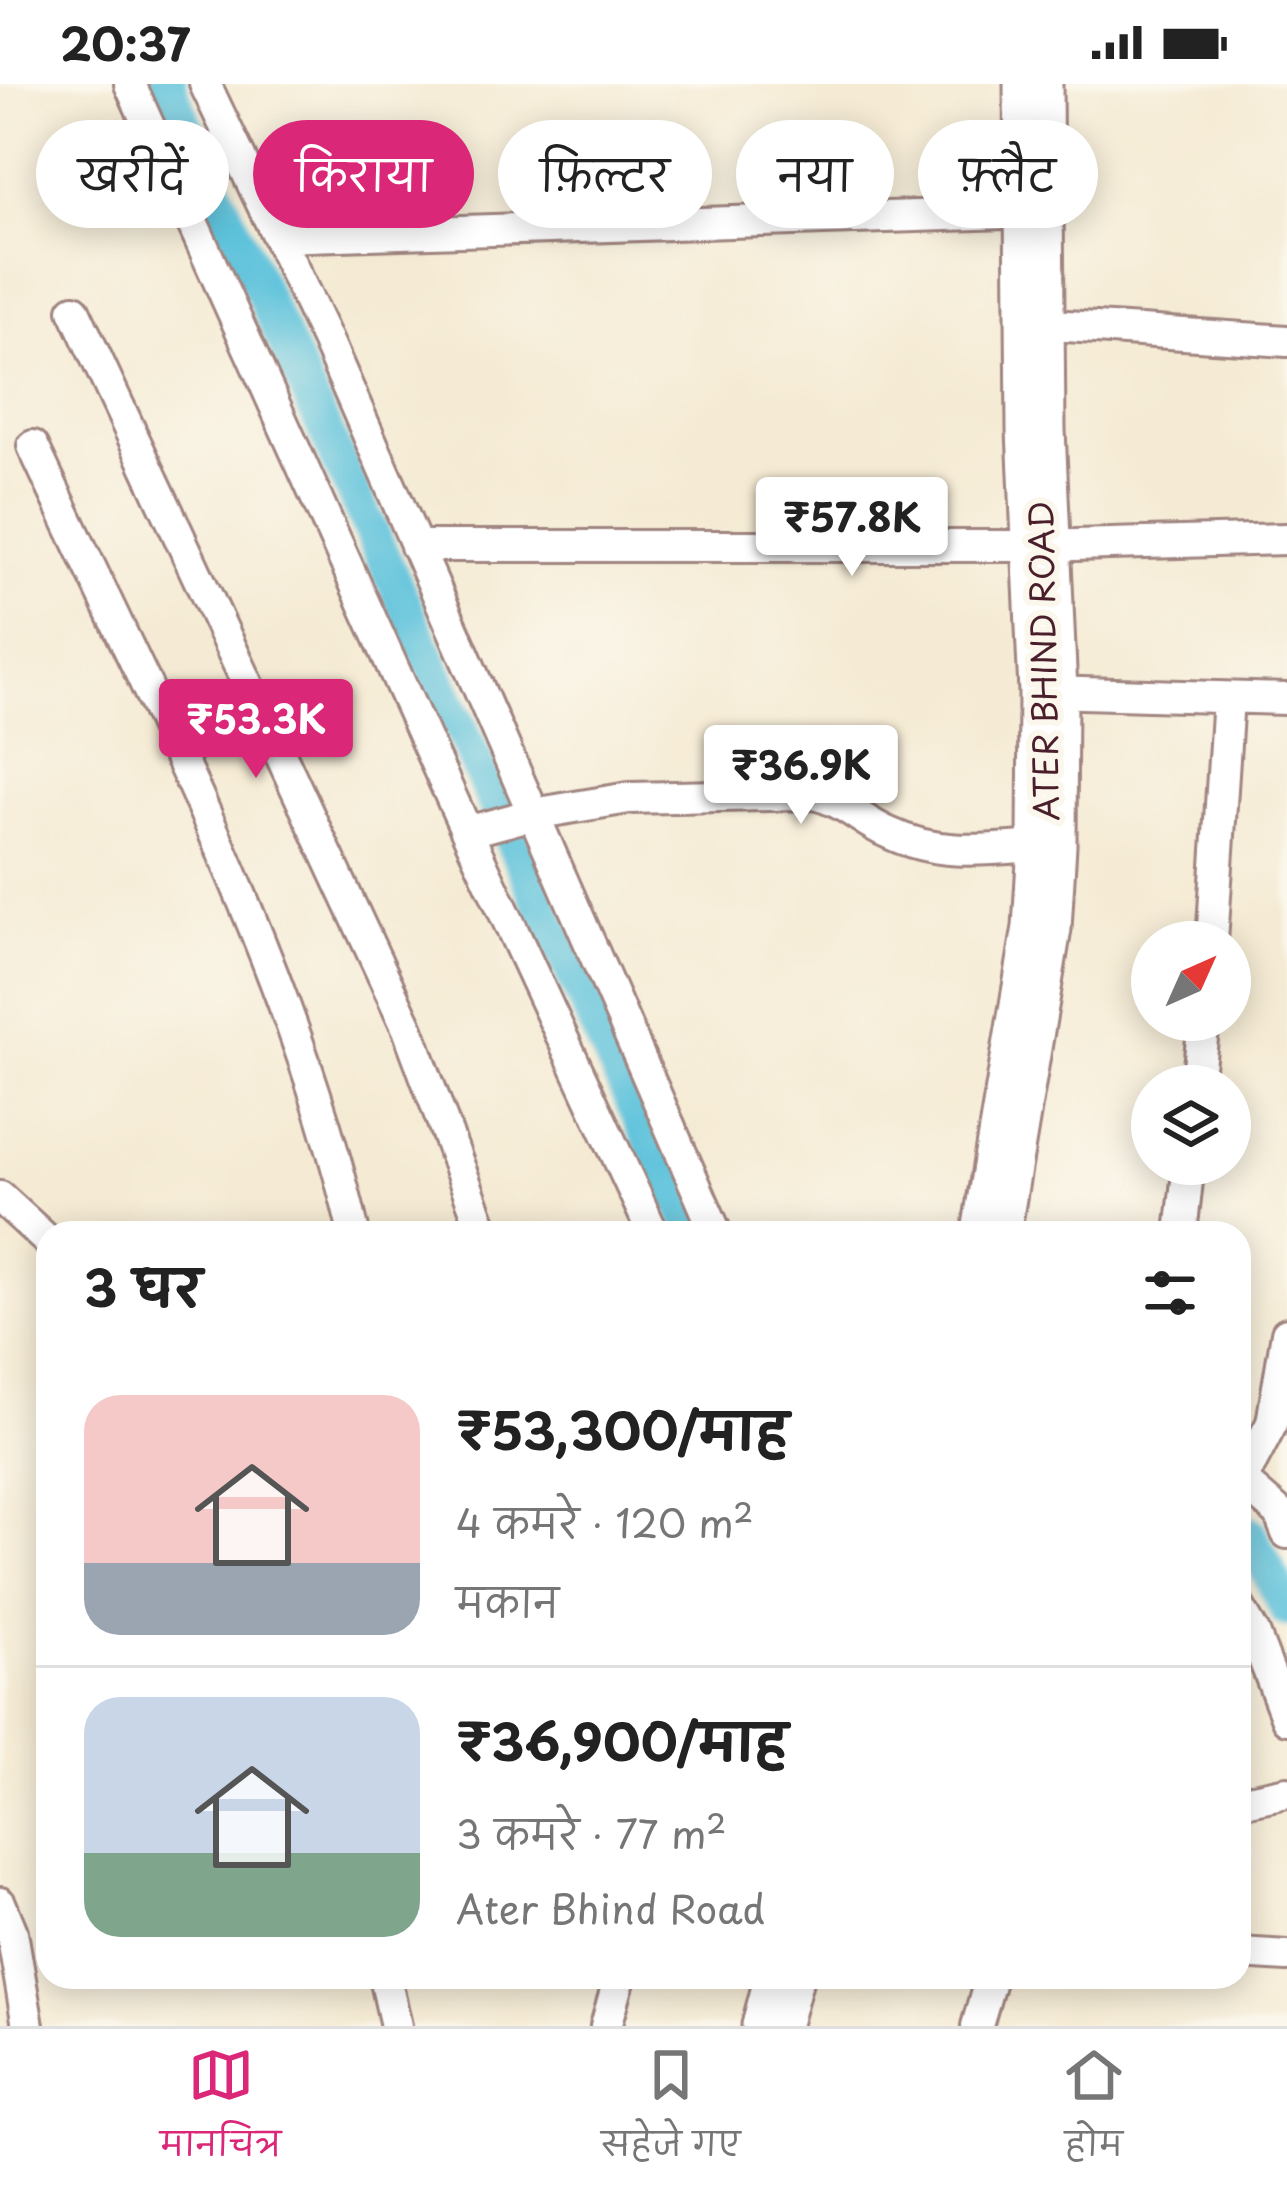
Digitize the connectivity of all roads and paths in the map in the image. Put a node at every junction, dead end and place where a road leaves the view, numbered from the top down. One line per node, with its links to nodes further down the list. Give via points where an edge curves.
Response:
1 (130, 84): 19 (street)
2 (205, 84): 7 (street)
3 (1033, 84): 4 (highway, ATER BHIND ROAD)
4 (1034, 120)
5 (918, 216): 7 (street)
6 (1036, 228): 9 (highway, ATER BHIND ROAD)
7 (279, 237): 14 (street)
8 (74, 310): 25 (street, via 422,1062)
9 (1036, 324): 10 (street); 13 (highway, ATER BHIND ROAD)
10 (1287, 341)
11 (33, 446): 24 (street, via 269,958)
12 (1287, 539): 13 (street)
13 (1040, 545): 14 (street); 15 (highway, ATER BHIND ROAD)
14 (416, 546): 18 (street)
15 (1048, 692): 16 (street); 20 (highway, ATER BHIND ROAD)
16 (1228, 698): 17 (street); 21 (street)
17 (1287, 699)
18 (532, 814): 19 (street); 20 (street, via 629,798 814,794 941,851); 27 (street)
19 (467, 832): 26 (street)
20 (1047, 845): 28 (highway, ATER BHIND ROAD, via 1042,928)
21 (1213, 921)
22 (1187, 1185): 29 (street)
23 (0, 1197): 30 (street)
24 (351, 1221)
25 (480, 1221)
26 (647, 1221)
27 (711, 1221)
28 (993, 1221)
29 (1182, 1221)
30 (36, 1230)
31 (1287, 1333): 32 (street, via 1272,1423)
32 (1251, 1472)
33 (1251, 1484): 34 (street)
34 (1287, 1484)
35 (1251, 1488): 36 (street, via 1279,1513)
36 (1287, 1534)
37 (1251, 1628): 38 (street)
38 (1287, 1719)
39 (1287, 1792): 40 (street)
40 (1251, 1800)
41 (0, 1904): 49 (street)
42 (1251, 1954): 43 (street)
43 (1287, 1956)
44 (388, 1989): 50 (street)
45 (617, 1989): 51 (street)
46 (781, 1989): 52 (highway)
47 (820, 1989): 53 (highway)
48 (988, 1989): 54 (street)
49 (28, 2026)
50 (396, 2026)
51 (606, 2026)
52 (771, 2026)
53 (810, 2026)
54 (977, 2026)

